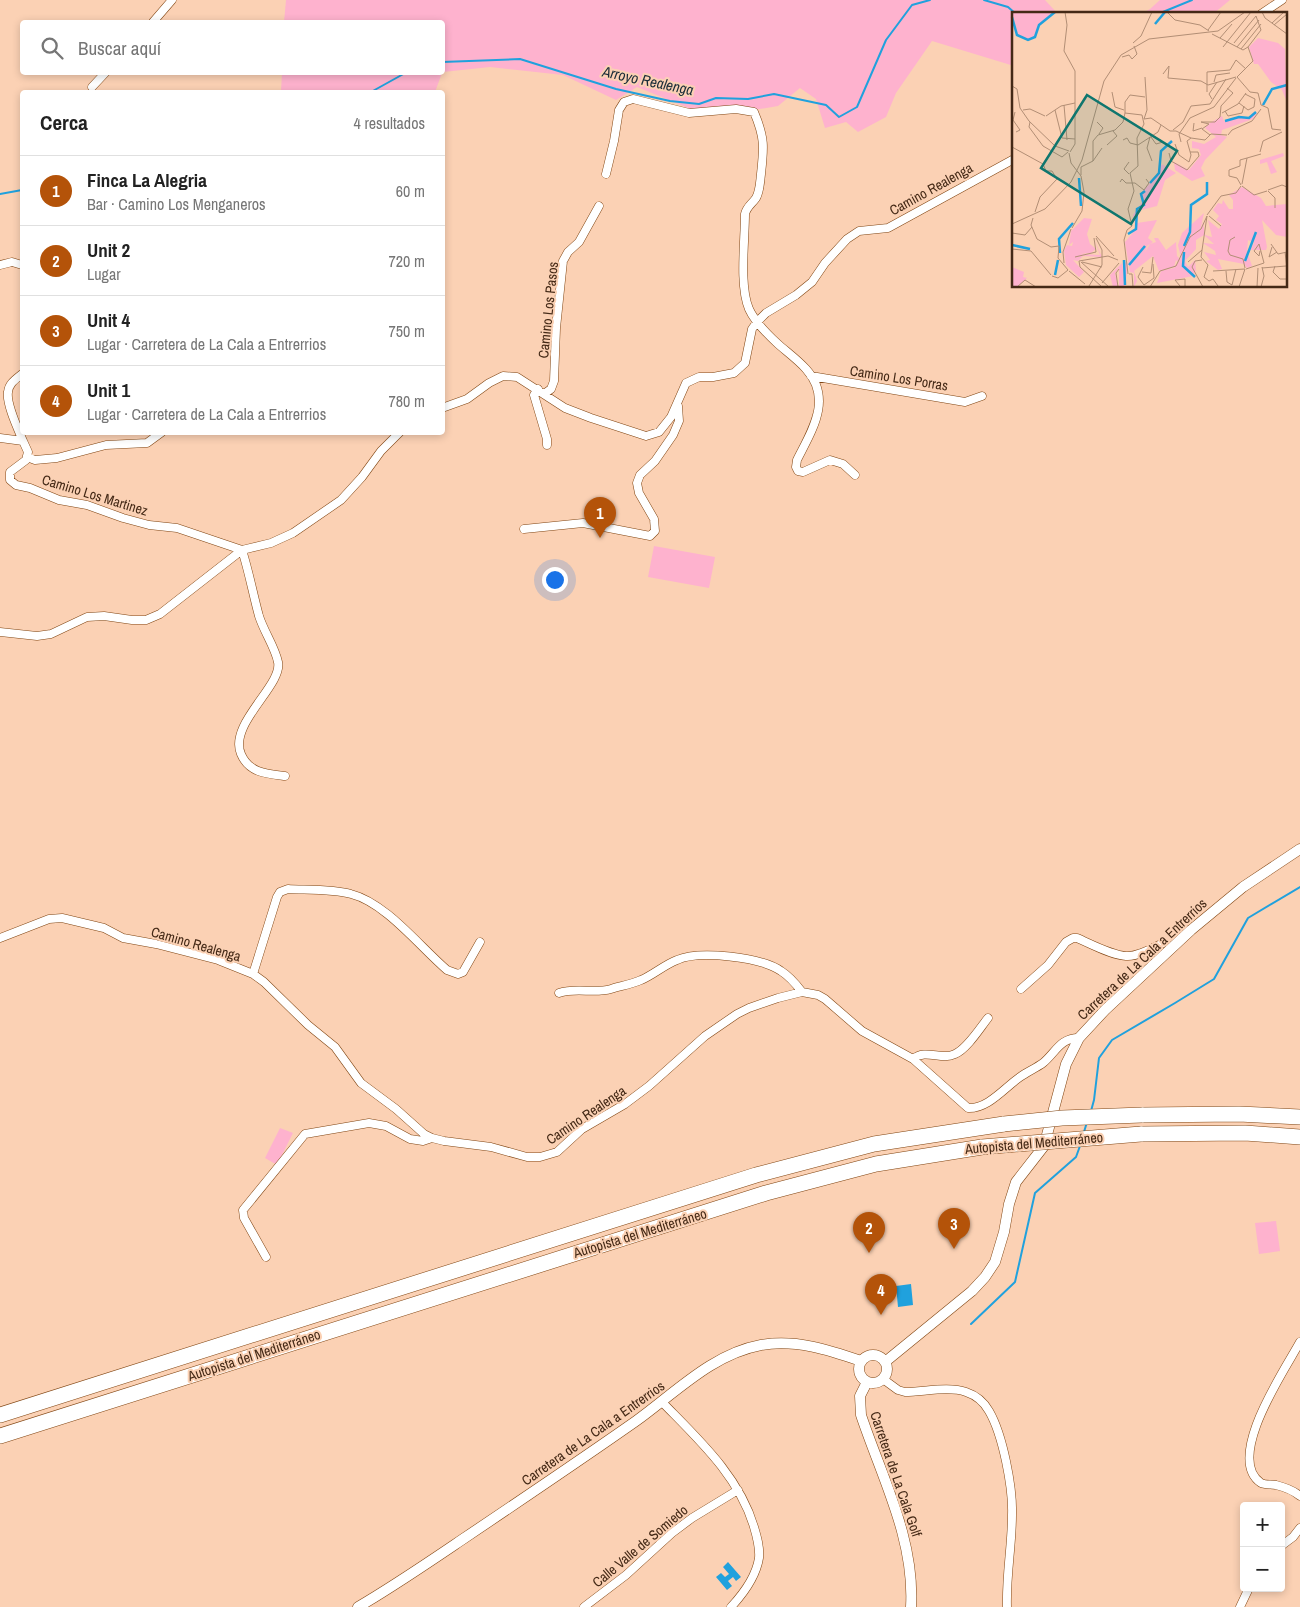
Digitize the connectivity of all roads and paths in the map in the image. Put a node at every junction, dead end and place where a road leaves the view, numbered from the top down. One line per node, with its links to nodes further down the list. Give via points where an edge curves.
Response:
1 (172, 0): 4 (street)
2 (1282, 0): 3 (street)
3 (1264, 12)
4 (155, 20)
5 (103, 75): 6 (street)
6 (92, 87)
7 (1012, 160): 12 (street, Camino Realenga, via 888,228 859,231 825,263 812,282)
8 (606, 174): 12 (street, via 619,110 624,102 633,99 689,113 736,109 754,112 764,147 756,198 745,214 744,290)
9 (599, 206): 15 (street, Camino Los Pasos, via 579,242 563,261 554,381 551,388)
10 (20, 264): 11 (street, via 12,262)
11 (0, 265)
12 (758, 322): 14 (street); 17 (street, Camino Realenga, via 752,330 745,363 734,373 699,377 686,383)
13 (20, 376): 19 (street, via 7,392)
14 (811, 376): 16 (street, Camino Los Porras, via 965,402); 27 (street, via 820,399 819,412 796,467 804,472 836,460)
15 (541, 392): 17 (street, Camino Realenga, via 565,408 646,436 658,432); 18 (street, Camino Realenga, via 517,377 503,376 467,398); 25 (street, via 534,395)
16 (982, 396)
17 (678, 404): 28 (street, via 679,421 673,435 637,483 654,519 655,531 650,536 583,523)
18 (445, 407)
19 (20, 433)
20 (21, 435): 24 (street)
21 (158, 435): 26 (street, via 147,443 106,445 57,458 35,460)
22 (397, 435): 29 (street, via 341,500 293,533)
23 (0, 438): 24 (street)
24 (23, 441): 26 (street)
25 (547, 445)
26 (27, 457): 29 (street, Camino Los Martinez, via 10,472 10,480 16,484 58,500 87,505 149,525 177,528)
27 (855, 475)
28 (524, 529)
29 (242, 550): 30 (street, via 160,614 146,620 86,617 51,634 37,636); 31 (street, via 260,618 279,664 276,678 240,734 238,748 244,763 259,773)
30 (0, 632)
31 (285, 776)
32 (1300, 849): 41 (street, Carretera de La Cala a Entrerrios, via 1243,887 1191,930)
33 (0, 938): 36 (street, Camino Realenga, via 49,919 62,918 104,928 123,938 218,960)
34 (480, 942): 36 (street, via 463,972 458,974 447,970 368,899 348,893 288,889 277,897)
35 (1163, 943): 37 (street, via 1126,956 1073,938)
36 (253, 974): 45 (street, Camino Realenga, via 335,1048 361,1083)
37 (1021, 989)
38 (802, 992): 39 (street, via 780,970 756,961 694,955 632,983 608,990 567,990); 42 (street, via 825,999 862,1031); 45 (street, Camino Realenga, via 749,1008 730,1018 625,1104 582,1129 550,1155 527,1156)
39 (559, 993)
40 (988, 1018): 42 (street, via 954,1055 925,1053)
41 (1079, 1038): 42 (street, via 1064,1041 1041,1064 983,1106 974,1108 962,1104); 49 (street, Carretera de La Cala a Entrerrios, via 1066,1064 1044,1146 1016,1182 995,1262 972,1290)
42 (913, 1059)
43 (1300, 1118): 53 (highway, Autopista del Mediterráneo, bridge, via 1239,1114 1062,1118 874,1144 756,1175)
44 (1300, 1137): 54 (highway, Autopista del Mediterráneo, bridge, via 1245,1133 1141,1134 982,1147 876,1164 766,1193)
45 (432, 1138): 46 (street, via 423,1141 386,1126 369,1124 306,1134 243,1210 244,1218)
46 (266, 1258)
47 (1300, 1342): 56 (street, via 1264,1406 1251,1438 1250,1458 1252,1474 1262,1484 1277,1486)
48 (861, 1361): 49 (street, via 873,1355); 51 (street, via 860,1374); 52 (street, Carretera de La Cala a Entrerrios, via 806,1345 761,1345 718,1362)
49 (885, 1362): 50 (street, via 887,1371)
50 (883, 1379): 51 (street, via 875,1384); 64 (street, via 904,1392 964,1392 989,1410 1004,1454 1012,1498)
51 (867, 1382): 63 (street, Carretera de La Cala Golf, via 860,1396 861,1415 901,1525 911,1576)
52 (662, 1402): 55 (street, via 708,1450); 60 (street, Carretera de La Cala a Entrerrios)
53 (0, 1415)
54 (0, 1436)
55 (738, 1490): 61 (street, Calle Valle de Somiedo, via 672,1533 626,1575); 62 (street, via 752,1519 759,1556 751,1581)
56 (1300, 1496)
57 (1300, 1528): 58 (street)
58 (1285, 1543)
59 (1247, 1592): 65 (street)
60 (358, 1607)
61 (584, 1607)
62 (731, 1607)
63 (911, 1607)
64 (1007, 1607)
65 (1240, 1607)

